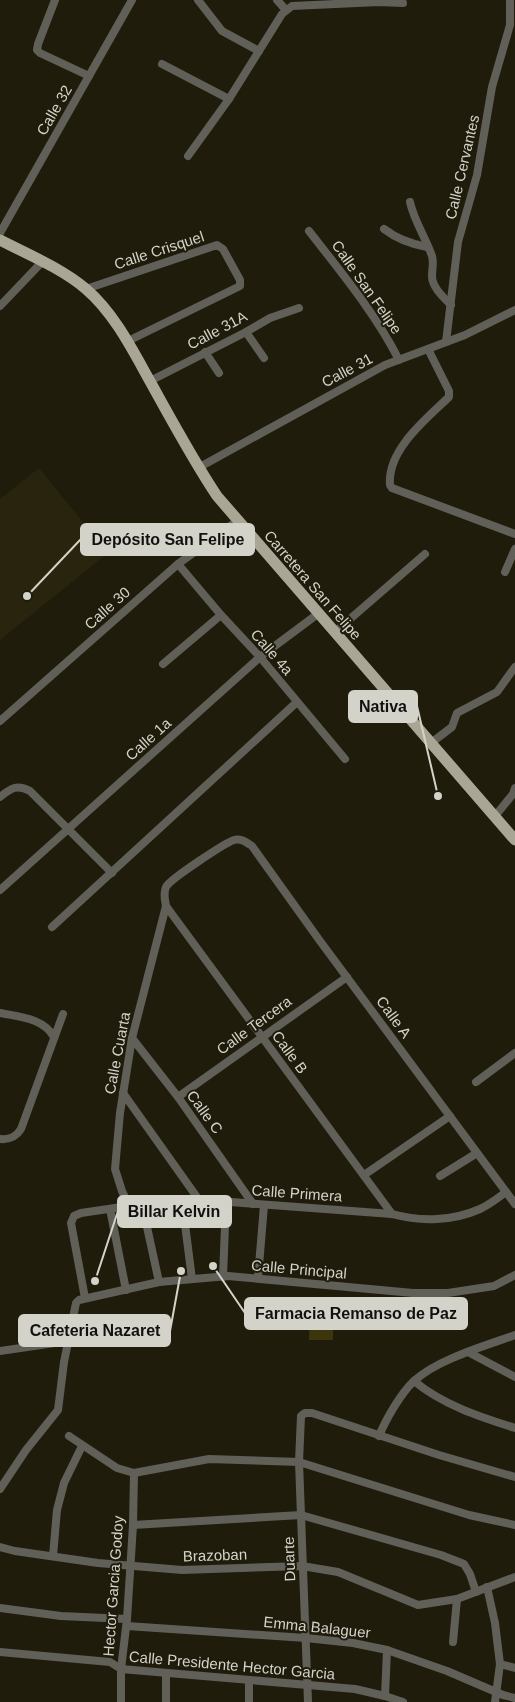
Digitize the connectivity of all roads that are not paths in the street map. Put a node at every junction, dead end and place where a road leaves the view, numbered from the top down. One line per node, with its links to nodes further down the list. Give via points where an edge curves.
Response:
1 (55, 0): 11 (street, via 37,50)
2 (132, 0): 11 (street, Calle 32)
3 (198, 0): 9 (street, via 222,31)
4 (277, 0): 8 (street)
5 (510, 0): 22 (street, Calle Cervantes, via 510,25 492,87 477,175 458,242)
6 (379, 1): 7 (street); 8 (street, via 292,6)
7 (403, 3)
8 (286, 10): 9 (street)
9 (259, 51): 12 (street)
10 (162, 64): 12 (street)
11 (89, 76): 17 (street, Calle 32)
12 (229, 99): 13 (street)
13 (188, 156)
14 (410, 202): 19 (street)
15 (384, 230): 19 (street, via 413,245)
16 (309, 231): 32 (street, Calle San Felipe, via 382,328)
17 (0, 233)
18 (0, 240): 20 (main road, Carretera San Felipe)
19 (427, 247): 22 (street, via 434,265 432,277 437,289)
20 (42, 262): 21 (main road, Carretera San Felipe); 23 (street)
21 (86, 289): 27 (main road, Carretera San Felipe, via 102,304); 27 (street, Calle Crisquel, via 217,246 222,249 240,280 240,286)
22 (451, 305): 28 (street, Calle Cervantes)
23 (0, 306)
24 (298, 308): 26 (street, Calle 31A, via 270,318)
25 (515, 310): 28 (street, Calle 31)
26 (246, 332): 30 (street, Calle 31A); 31 (street)
27 (128, 341): 34 (main road, Carretera San Felipe)
28 (446, 342): 29 (street, Calle 31)
29 (428, 349): 32 (street, Calle 31); 37 (street, via 449,397 408,438 394,461 390,485)
30 (205, 352): 33 (street); 34 (street, Calle 31A)
31 (264, 358)
32 (399, 360): 35 (street, Calle 31)
33 (219, 373)
34 (150, 381): 35 (main road, Carretera San Felipe)
35 (198, 468): 36 (main road, Carretera San Felipe)
36 (237, 521): 40 (street, Calle 30); 42 (main road, Carretera San Felipe)
37 (515, 534)
38 (515, 549): 41 (street)
39 (425, 554): 44 (street)
40 (178, 564): 43 (street, Calle 4a); 49 (street, Calle 30)
41 (505, 572)
42 (319, 613): 44 (main road, Carretera San Felipe); 45 (street, Calle 1a)
43 (221, 615): 45 (street, Calle 4a); 46 (street)
44 (335, 632): 50 (main road, Carretera San Felipe)
45 (260, 657): 48 (street, Calle 4a); 55 (street, Calle 1a)
46 (163, 664)
47 (515, 667): 50 (street, via 497,692 457,713 452,727)
48 (297, 702): 51 (street, Calle 4a); 58 (street)
49 (0, 721)
50 (431, 743): 54 (main road, Carretera San Felipe)
51 (345, 759)
52 (515, 788): 54 (street)
53 (0, 797): 55 (street, via 15,787 23,787)
54 (495, 816): 56 (main road, Carretera San Felipe)
55 (68, 831): 58 (street); 59 (street, Calle 1a)
56 (515, 840)
57 (252, 846): 60 (street, Calle Cuarta, via 241,839 234,840 182,873 166,886); 62 (street, Calle A)
58 (112, 873): 61 (street)
59 (0, 890)
60 (166, 906): 66 (street, Calle B); 67 (street, Calle Cuarta)
61 (52, 927)
62 (347, 976): 66 (street, Calle Tercera); 72 (street, Calle A)
63 (0, 1013): 65 (street, via 36,1021 48,1028)
64 (62, 1014): 65 (street)
65 (54, 1037): 73 (street, via 20,1129 13,1138)
66 (262, 1037): 71 (street, Calle Tercera); 75 (street, Calle B)
67 (132, 1038): 70 (street, Calle Cuarta); 71 (street, Calle C)
68 (515, 1053): 69 (street)
69 (476, 1082)
70 (123, 1093): 78 (street); 85 (street, Calle Cuarta, via 114,1162)
71 (178, 1097): 82 (street, Calle C)
72 (450, 1116): 74 (street, Calle A); 75 (street)
73 (0, 1139)
74 (477, 1153): 76 (street); 77 (street, Calle A)
75 (364, 1175): 87 (street, Calle B)
76 (440, 1176)
77 (506, 1192): 83 (street, Calle A); 87 (street, Calle Primera, via 481,1208 460,1216 409,1219)
78 (200, 1200): 79 (street, Calle Primera); 80 (street, Calle Primera)
79 (182, 1201): 81 (street, Calle Primera); 91 (street)
80 (226, 1202): 82 (street, Calle Primera); 88 (street)
81 (142, 1204): 85 (street, Calle Primera); 92 (street)
82 (254, 1204): 84 (street, Calle Primera)
83 (515, 1204)
84 (264, 1205): 87 (street, Calle Primera); 90 (street)
85 (129, 1206): 86 (street, Calle Primera)
86 (110, 1209): 93 (street); 94 (street, Calle Primera, via 74,1216 72,1223)
87 (392, 1214)
88 (224, 1276): 90 (street, Calle Principal); 91 (street, Calle Principal)
89 (515, 1276): 90 (street, Calle Principal, via 494,1286 448,1293 413,1293)
90 (258, 1278)
91 (192, 1279): 92 (street, Calle Principal)
92 (159, 1282): 93 (street, Calle Principal)
93 (126, 1290): 94 (street, Calle Principal)
94 (82, 1298): 96 (street, via 76,1303)
95 (515, 1335): 98 (street)
96 (68, 1341): 97 (street); 108 (street, via 58,1410)
97 (0, 1351)
98 (468, 1352): 99 (street); 100 (street, via 435,1366)
99 (515, 1377)
100 (414, 1381): 101 (street, via 471,1414); 103 (street)
101 (515, 1428)
102 (69, 1436): 104 (street)
103 (379, 1436): 105 (street, Duarte, via 305,1413 301,1416); 107 (street)
104 (82, 1446): 106 (street, via 117,1468); 113 (street, via 64,1483 57,1510)
105 (299, 1462): 106 (street, via 209,1459); 109 (street, Duarte); 111 (street, via 469,1515)
106 (134, 1473): 110 (street, Hector Garcia Godoy)
107 (515, 1476)
108 (0, 1490)
109 (301, 1515): 110 (street); 114 (street, Duarte); 118 (street, via 464,1564)
110 (133, 1525): 115 (street, Hector Garcia Godoy)
111 (515, 1525)
112 (0, 1547): 113 (street, Brazoban)
113 (53, 1556): 115 (street, Brazoban)
114 (302, 1566): 115 (street, Brazoban, via 182,1570); 119 (street, Brazoban, via 338,1572 418,1606); 122 (street, Duarte)
115 (130, 1567): 121 (street, Hector Garcia Godoy)
116 (515, 1578): 117 (street, Brazoban)
117 (487, 1587): 118 (street, Brazoban); 126 (street)
118 (476, 1592): 119 (street, Brazoban)
119 (457, 1600): 123 (street)
120 (0, 1608): 121 (street, Emma Balaguer)
121 (127, 1622): 122 (street, Emma Balaguer); 128 (street, Hector Garcia Godoy)
122 (306, 1638): 124 (street, Emma Balaguer); 131 (street, Duarte)
123 (454, 1642)
124 (387, 1650): 132 (street, Emma Balaguer); 133 (street)
125 (0, 1652): 128 (street, Calle Presidente Hector Garcia, via 110,1662)
126 (500, 1664): 127 (street); 132 (street)
127 (515, 1668)
128 (121, 1669): 129 (street, Calle Presidente Hector Garcia); 135 (street, Hector Garcia Godoy)
129 (166, 1673): 130 (street, Calle Presidente Hector Garcia); 136 (street)
130 (249, 1680): 131 (street, Calle Presidente Hector Garcia); 137 (street)
131 (306, 1685): 133 (street, Calle Presidente Hector Garcia); 138 (street, Duarte)
132 (497, 1692): 134 (street, Emma Balaguer); 140 (street)
133 (385, 1696): 139 (street, Calle Presidente Hector Garcia)
134 (515, 1698)
135 (121, 1702)
136 (166, 1702)
137 (249, 1702)
138 (308, 1702)
139 (403, 1702)
140 (495, 1702)

